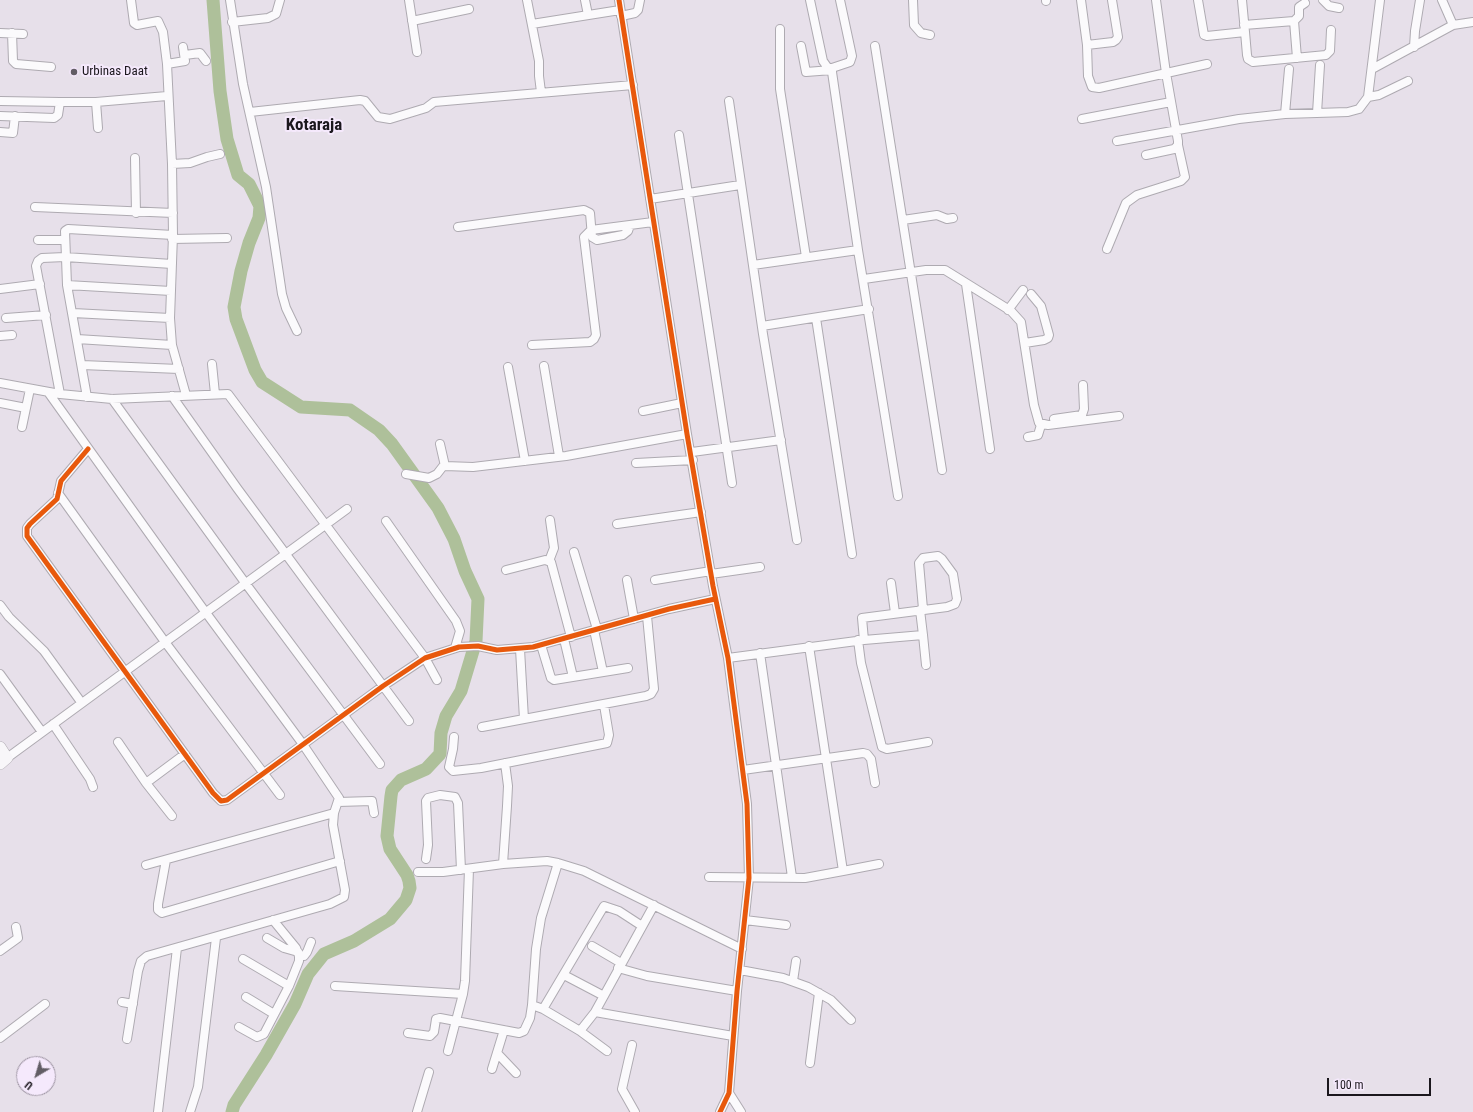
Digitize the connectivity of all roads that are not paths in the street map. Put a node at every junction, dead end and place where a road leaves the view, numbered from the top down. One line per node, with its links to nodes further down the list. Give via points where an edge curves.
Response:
1 (132, 0): 46 (street, via 134,24 156,21 160,23)
2 (230, 0): 28 (street)
3 (280, 0): 28 (street, via 276,14 268,18)
4 (409, 0): 26 (street)
5 (527, 0): 30 (street)
6 (585, 0): 25 (street)
7 (619, 0): 24 (street)
8 (640, 0): 24 (street, via 635,13)
9 (810, 0): 50 (street, via 823,61)
10 (840, 0): 50 (street, via 852,56 850,62)
11 (913, 0): 38 (street, via 914,25 921,33)
12 (1081, 0): 39 (street)
13 (1112, 0): 39 (street, via 1118,37 1114,42)
14 (1156, 0): 53 (street)
15 (1198, 0): 32 (street, via 1205,36)
16 (1242, 0): 32 (street)
17 (1323, 0): 22 (street, via 1329,6)
18 (1380, 0): 52 (street)
19 (1420, 0): 42 (street)
20 (1442, 0): 31 (street)
21 (1305, 3): 27 (street, via 1299,7 1299,16)
22 (1339, 8)
23 (469, 9): 26 (street)
24 (621, 13): 25 (street); 55 (street)
25 (588, 15): 30 (street)
26 (412, 21): 43 (street)
27 (1294, 21): 32 (street); 44 (street)
28 (232, 22): 64 (street)
29 (1473, 22): 31 (street)
30 (532, 24): 56 (street, via 539,61)
31 (1454, 25): 42 (street)
32 (1244, 28): 44 (street, via 1247,55 1251,60)
33 (780, 29): 97 (street, via 780,89)
34 (1331, 30): 44 (street, via 1330,49 1327,54)
35 (12, 32): 36 (street); 37 (street); 49 (street, via 12,61 16,64)
36 (0, 33)
37 (23, 34)
38 (930, 35)
39 (1087, 45): 53 (street, via 1088,76 1090,85 1095,88)
40 (801, 46): 50 (street, via 806,72)
41 (874, 46): 87 (street)
42 (1414, 47): 52 (street)
43 (417, 52)
44 (1297, 58)
45 (206, 61): 46 (street, via 200,53 184,51 185,61)
46 (167, 64): 57 (street)
47 (1208, 64): 53 (street)
48 (1320, 65): 65 (street)
49 (51, 66)
50 (832, 69): 96 (street)
51 (1289, 69): 66 (street)
52 (1372, 69): 58 (street)
53 (1166, 73): 63 (street)
54 (1408, 81): 58 (street, via 1379,95)
55 (633, 85): 56 (street); 82 (street)
56 (541, 92): 64 (street, via 434,102 426,108 390,119 378,117 360,100)
57 (168, 96): 62 (street); 79 (street)
58 (1368, 97): 65 (street, via 1359,109)
59 (0, 101): 61 (street)
60 (729, 101): 80 (street)
61 (60, 102): 62 (street); 68 (street, via 58,115 54,118)
62 (96, 102): 70 (street)
63 (1171, 102): 69 (street); 71 (street)
64 (250, 112): 118 (street, via 266,187 282,294)
65 (1317, 113): 66 (street)
66 (1284, 114): 71 (street)
67 (0, 116): 68 (street)
68 (15, 116): 72 (street, via 13,133)
69 (1082, 119)
70 (98, 128)
71 (1176, 130): 74 (street); 75 (street)
72 (0, 132)
73 (679, 135): 81 (street)
74 (1117, 141)
75 (1178, 145): 77 (street, via 1170,150); 95 (street, via 1185,177 1181,181 1131,198 1121,213)
76 (220, 154): 79 (street, via 190,163)
77 (1146, 155)
78 (135, 158): 84 (street)
79 (172, 164): 85 (street)
80 (740, 185): 81 (street); 100 (street)
81 (687, 194): 82 (street); 151 (street)
82 (650, 199): 88 (street)
83 (35, 207): 84 (street)
84 (136, 213): 85 (street)
85 (173, 213): 91 (street)
86 (953, 218): 87 (street, via 947,219 937,215)
87 (903, 220): 101 (street)
88 (653, 222): 90 (street, via 630,225 624,235 597,240 592,237); 141 (street)
89 (458, 227): 90 (street, via 584,210 590,213)
90 (591, 230): 124 (street, via 584,236 596,335 594,339 590,342)
91 (173, 237): 92 (street); 94 (street, via 68,229 65,231); 99 (street)
92 (226, 238)
93 (38, 240): 94 (street)
94 (65, 240): 98 (street)
95 (1107, 249)
96 (858, 250): 97 (street); 102 (street)
97 (806, 256): 100 (street)
98 (65, 257): 99 (street); 103 (street, via 42,258 38,261 36,266); 105 (street)
99 (172, 264): 108 (street)
100 (753, 265): 117 (street)
101 (911, 272): 102 (street); 104 (street, via 945,270); 159 (street)
102 (864, 279): 110 (street)
103 (40, 284): 106 (street); 113 (street)
104 (966, 284): 111 (street); 153 (street)
105 (67, 285): 108 (street); 112 (street)
106 (0, 289)
107 (1023, 290): 111 (street)
108 (171, 291): 115 (street)
109 (1031, 294): 122 (street, via 1041,306 1049,335 1044,340)
110 (869, 309): 116 (street); 163 (street)
111 (1008, 310): 122 (street, via 1021,322)
112 (73, 312): 115 (street); 121 (street)
113 (46, 315): 114 (street); 134 (street)
114 (6, 318)
115 (170, 318): 123 (street)
116 (816, 318): 117 (street); 173 (street)
117 (762, 326): 149 (street)
118 (297, 331)
119 (12, 335): 120 (street)
120 (0, 336)
121 (77, 339): 123 (street); 126 (street)
122 (1025, 343): 145 (street)
123 (172, 345): 129 (street)
124 (532, 345)
125 (212, 364): 135 (street)
126 (82, 365): 129 (street); 138 (street)
127 (544, 366): 154 (street)
128 (508, 367): 156 (street)
129 (179, 369): 136 (street)
130 (0, 383): 132 (street)
131 (1083, 385): 145 (street, via 1082,415)
132 (30, 389): 133 (street); 142 (street)
133 (48, 392): 134 (street); 152 (street)
134 (60, 394): 138 (street)
135 (215, 394): 136 (street); 169 (street, via 228,394 235,400)
136 (186, 395): 137 (street)
137 (172, 396): 139 (street); 172 (street)
138 (87, 397): 139 (street)
139 (112, 399): 181 (street)
140 (0, 403): 142 (street)
141 (682, 403): 143 (street); 147 (street)
142 (26, 408): 146 (street)
143 (643, 411)
144 (1119, 416): 145 (street)
145 (1040, 423): 148 (street, via 1038,435)
146 (22, 426)
147 (687, 434): 154 (street); 155 (street)
148 (1028, 437)
149 (781, 440): 151 (street); 170 (street)
150 (440, 444): 158 (street)
151 (726, 446): 155 (street); 161 (street)
152 (88, 449): 162 (street, via 60,481); 185 (street)
153 (990, 449)
154 (559, 456): 156 (street)
155 (692, 456): 157 (street); 165 (street)
156 (525, 461): 158 (street, via 472,467)
157 (636, 463)
158 (444, 465): 160 (street, via 437,474 429,478)
159 (942, 470)
160 (406, 474)
161 (732, 483)
162 (58, 493): 193 (street); 203 (street, via 57,499 27,528 27,536)
163 (898, 496)
164 (347, 509): 169 (street)
165 (701, 512): 168 (street); 177 (street)
166 (386, 520): 196 (street, via 456,621 460,631)
167 (550, 520): 174 (street, via 554,548)
168 (617, 524)
169 (325, 525): 172 (street); 199 (street)
170 (797, 540)
171 (574, 552): 189 (street)
172 (286, 554): 181 (street); 208 (street)
173 (852, 554)
174 (549, 561): 176 (street, via 544,560); 191 (street, via 555,574)
175 (760, 567): 177 (street)
176 (506, 570)
177 (711, 572): 179 (street); 182 (street)
178 (627, 580): 188 (street)
179 (655, 580)
180 (891, 583): 186 (street)
181 (246, 584): 185 (street); 211 (street)
182 (715, 599): 187 (street); 200 (street)
183 (0, 604): 209 (street, via 44,650)
184 (922, 609): 184 (street, via 947,607 956,602 953,574 938,556 923,558 919,563); 186 (street); 190 (street)
185 (205, 612): 193 (street); 220 (street)
186 (895, 613): 192 (street, via 862,618)
187 (647, 616): 188 (street); 210 (street, via 654,691 646,696)
188 (634, 619): 189 (street)
189 (596, 630): 191 (street); 204 (street)
190 (923, 635): 192 (street); 201 (street)
191 (568, 638): 194 (street); 206 (street)
192 (861, 640): 195 (street); 219 (street, via 861,663 882,747 887,750)
193 (165, 642): 203 (street); 229 (street)
194 (541, 645): 197 (street); 206 (street, via 552,679 558,681)
195 (809, 646): 198 (street); 223 (street)
196 (457, 648): 197 (street, via 478,646 497,650); 199 (street)
197 (520, 649): 212 (street)
198 (760, 653): 200 (street); 227 (street)
199 (425, 658): 207 (street); 208 (street)
200 (728, 658): 228 (street)
201 (926, 665)
202 (628, 668): 204 (street)
203 (124, 671): 209 (street); 222 (street)
204 (603, 672): 206 (street)
205 (0, 674): 216 (street)
206 (573, 677)
207 (437, 680)
208 (383, 686): 211 (street); 213 (street)
209 (81, 702): 214 (street)
210 (604, 705): 212 (street); 225 (street, via 610,735 607,742)
211 (343, 715): 220 (street); 226 (street)
212 (524, 719): 215 (street)
213 (409, 721)
214 (53, 724): 216 (street); 232 (street, via 90,779)
215 (482, 728)
216 (42, 732): 224 (street)
217 (454, 737): 225 (street, via 449,767 453,772)
218 (118, 742): 231 (street)
219 (928, 742)
220 (302, 743): 229 (street); 234 (street, via 337,792)
221 (0, 747): 224 (street)
222 (185, 754): 229 (street, via 221,801 227,800); 231 (street)
223 (826, 758): 227 (street); 230 (street, via 857,753 868,754 872,759); 246 (street)
224 (3, 761)
225 (505, 763): 242 (street, via 508,786)
226 (380, 764)
227 (776, 764): 228 (street); 249 (street)
228 (744, 770): 250 (street, via 749,830)
229 (263, 773): 233 (street)
230 (875, 783)
231 (146, 784): 237 (street)
232 (93, 788)
233 (280, 795)
234 (338, 802): 235 (street); 236 (street, via 372,801)
235 (334, 813): 239 (street); 240 (street, via 333,825)
236 (374, 813)
237 (172, 816)
238 (426, 859): 245 (street, via 426,801 440,795 454,797 458,803)
239 (166, 860): 240 (street, via 158,904 158,910 162,913); 244 (street)
240 (340, 861): 252 (street, via 345,890 340,901)
241 (558, 863): 242 (street, via 547,861); 251 (street, via 578,868); 281 (street, via 538,934)
242 (503, 864): 245 (street)
243 (879, 864): 246 (street)
244 (146, 865)
245 (465, 869): 247 (street); 275 (street, via 467,942)
246 (843, 871): 249 (street, via 805,878)
247 (418, 872)
248 (709, 877): 250 (street)
249 (792, 877): 250 (street)
250 (749, 878): 253 (street)
251 (654, 904): 255 (street); 262 (street)
252 (273, 920): 257 (street); 264 (street)
253 (745, 920): 254 (street); 262 (street)
254 (786, 925)
255 (642, 926): 267 (street); 269 (street, via 619,911 604,906)
256 (16, 927): 263 (street, via 18,938)
257 (216, 938): 261 (street); 304 (street, via 198,1087)
258 (267, 938): 264 (street)
259 (311, 942): 264 (street, via 304,956)
260 (592, 946): 267 (street)
261 (177, 948): 280 (street, via 147,956 141,962); 303 (street)
262 (742, 948): 268 (street)
263 (0, 950)
264 (298, 954): 271 (street)
265 (242, 959): 271 (street)
266 (796, 961): 270 (street)
267 (619, 966): 273 (street, via 647,976); 276 (street)
268 (740, 970): 270 (street); 273 (street)
269 (564, 975): 276 (street); 282 (street)
270 (794, 981): 274 (street)
271 (289, 986): 284 (street)
272 (335, 986): 275 (street)
273 (737, 991): 291 (street)
274 (820, 993): 285 (street); 298 (street)
275 (463, 994): 286 (street)
276 (604, 996): 283 (street)
277 (246, 998): 284 (street)
278 (122, 1002): 280 (street)
279 (45, 1004): 292 (street)
280 (133, 1004): 293 (street)
281 (532, 1005): 282 (street); 288 (street, via 530,1018 524,1030 519,1033)
282 (543, 1009): 289 (street)
283 (595, 1012): 289 (street); 291 (street)
284 (274, 1014): 287 (street, via 264,1034 259,1037)
285 (851, 1020)
286 (456, 1021): 288 (street); 290 (street, via 438,1018 434,1032 430,1036); 295 (street)
287 (239, 1027)
288 (504, 1030): 297 (street)
289 (580, 1032): 296 (street)
290 (408, 1033)
291 (733, 1036): 302 (street)
292 (0, 1038)
293 (127, 1039)
294 (632, 1045): 306 (street, via 622,1089)
295 (448, 1051)
296 (606, 1051)
297 (497, 1053): 299 (street); 301 (street)
298 (810, 1063)
299 (492, 1069)
300 (429, 1072): 305 (street)
301 (516, 1073)
302 (729, 1093): 307 (street); 308 (street)
303 (158, 1112)
304 (190, 1112)
305 (417, 1112)
306 (635, 1112)
307 (720, 1112)
308 (741, 1112)

